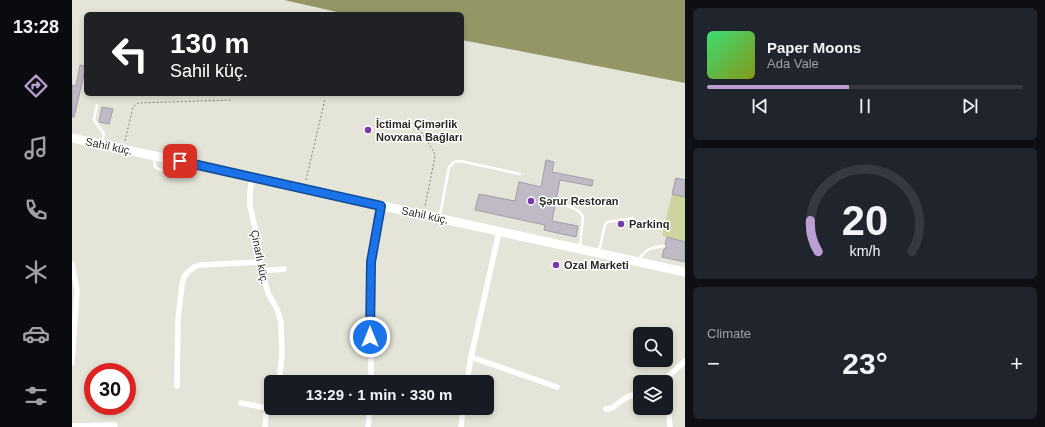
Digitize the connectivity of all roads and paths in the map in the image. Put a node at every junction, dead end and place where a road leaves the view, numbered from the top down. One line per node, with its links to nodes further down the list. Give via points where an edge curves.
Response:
1 (325, 99): 10 (path)
2 (232, 100): 7 (path, via 138,103 133,107)
3 (97, 105): 6 (lane, via 94,120 104,134)
4 (415, 122): 13 (path, via 435,157)
5 (72, 138): 6 (main road, Sahil küç.)
6 (101, 144): 7 (main road, Sahil küç.)
7 (124, 149): 9 (main road, Sahil küç.)
8 (520, 174): 14 (lane, via 460,161 454,162 449,167)
9 (252, 177): 10 (main road, Sahil küç.); 20 (street, Çinarlı küç., via 250,206)
10 (304, 189): 12 (main road, Sahil küç.)
11 (561, 203): 18 (lane, via 582,213)
12 (381, 206): 13 (main road, Sahil küç.); 30 (street, via 371,262)
13 (423, 215): 14 (main road, Sahil küç.)
14 (440, 218): 16 (main road, Sahil küç.)
15 (633, 218): 19 (lane, via 607,222)
16 (499, 232): 18 (main road, Sahil küç.); 26 (street)
17 (664, 246): 21 (lane, via 647,250)
18 (580, 249): 19 (main road, Sahil küç.)
19 (598, 253): 21 (main road, Sahil küç.)
20 (259, 262): 24 (street, Çinarlı küç.); 33 (street, via 200,265 184,277 178,319)
21 (637, 262): 25 (main road, Sahil küç.)
22 (72, 266): 28 (street, via 77,290)
23 (284, 269): 24 (street)
24 (261, 271): 29 (street, Çinarlı küç., via 281,322)
25 (685, 272)
26 (470, 357): 31 (street); 34 (street)
27 (685, 361): 32 (street)
28 (72, 363)
29 (280, 375)
30 (371, 375)
31 (468, 375)
32 (670, 375)
33 (177, 386)
34 (557, 387)
35 (633, 394): 38 (street)
36 (242, 403): 37 (street)
37 (264, 407)
38 (606, 409)
39 (267, 415): 45 (street)
40 (369, 415): 46 (street)
41 (462, 415): 47 (street)
42 (669, 415): 48 (street)
43 (115, 425): 44 (street)
44 (72, 426)
45 (265, 427)
46 (368, 427)
47 (460, 427)
48 (670, 427)

